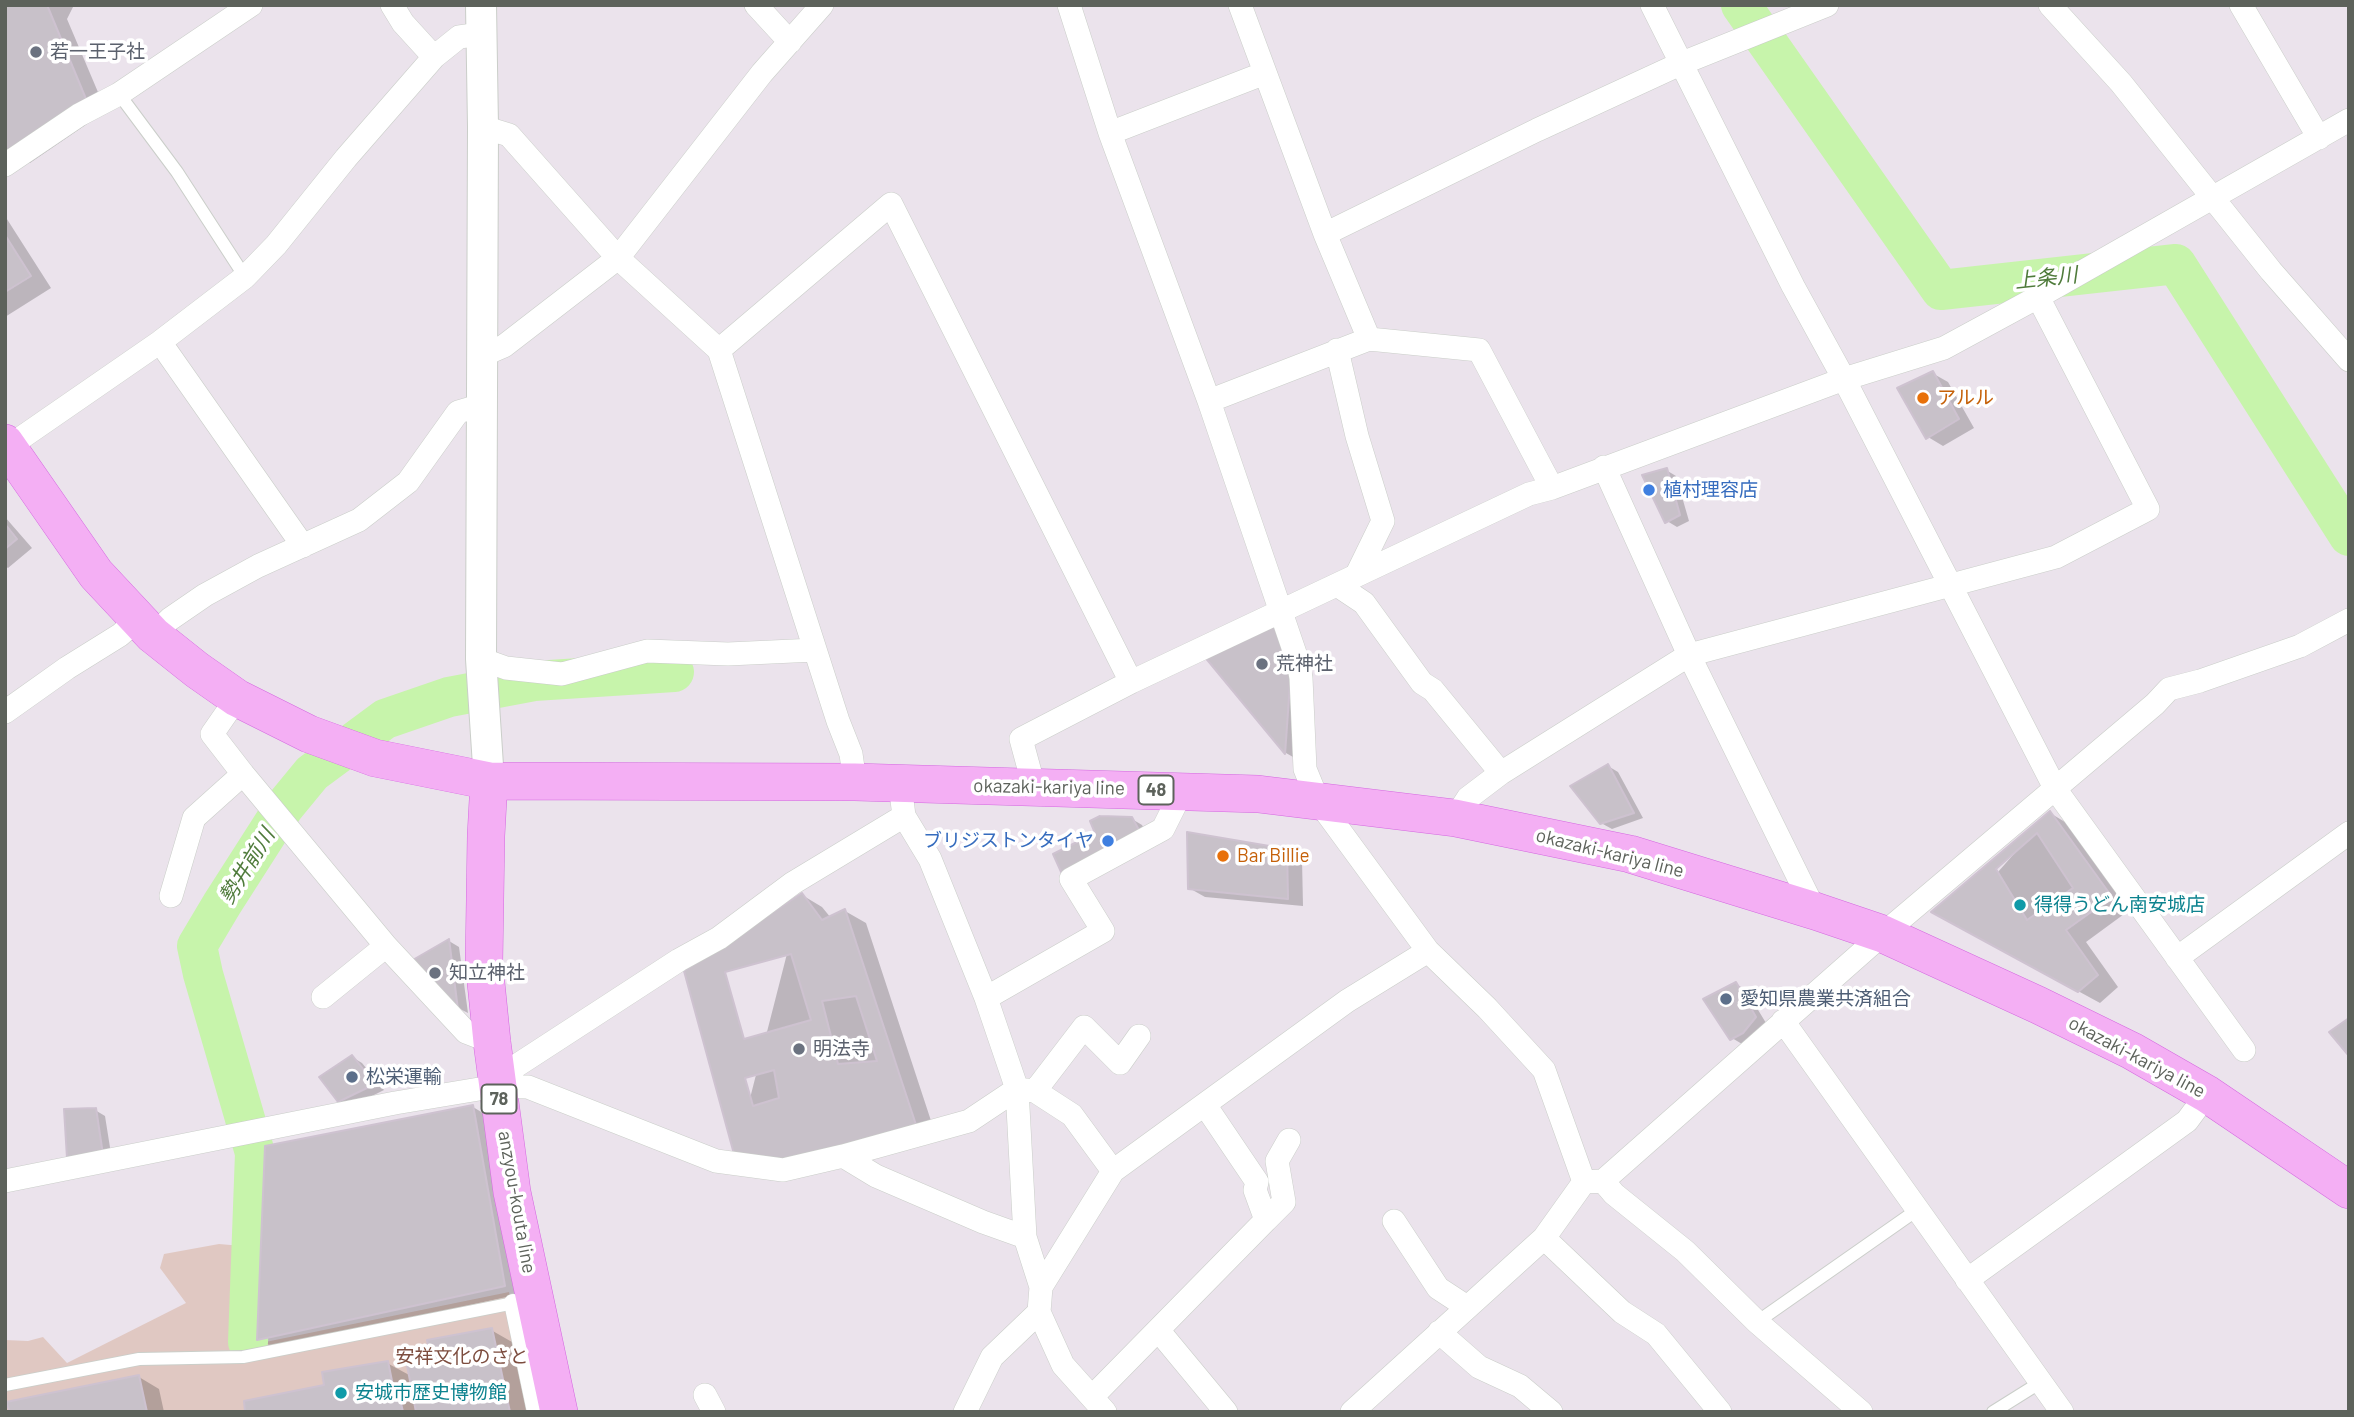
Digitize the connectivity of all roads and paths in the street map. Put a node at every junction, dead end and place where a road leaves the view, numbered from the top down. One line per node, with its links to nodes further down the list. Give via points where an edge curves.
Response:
1 (251, 5): 16 (street)
2 (392, 5): 13 (street)
3 (756, 5): 12 (street)
4 (822, 5): 12 (street)
5 (1069, 5): 19 (street)
6 (1240, 5): 15 (street)
7 (1652, 5): 14 (street)
8 (1827, 5): 14 (street)
9 (2050, 5): 22 (street, via 2121,83)
10 (2241, 5): 20 (street)
11 (481, 20): 13 (street); 18 (street)
12 (790, 42): 24 (street)
13 (434, 57): 25 (street)
14 (1680, 64): 23 (street); 33 (street)
15 (1265, 73): 19 (street); 23 (street)
16 (119, 93): 21 (street); 25 (lane)
17 (2349, 120): 20 (street)
18 (483, 127): 24 (street, via 509,135); 31 (street)
19 (1110, 133): 34 (street)
20 (2319, 138): 22 (street)
21 (5, 165)
22 (2213, 198): 26 (street); 32 (street)
23 (1325, 234): 27 (street)
24 (618, 258): 29 (street); 31 (street, via 504,346)
25 (245, 277): 28 (street)
26 (2038, 297): 33 (street, via 1944,348); 41 (street, via 2148,509 2056,557)
27 (1369, 339): 30 (street); 38 (street, via 1479,350)
28 (160, 342): 36 (street); 39 (street)
29 (719, 350): 45 (street); 48 (street, via 891,204)
30 (1337, 350): 34 (street); 40 (street, via 1383,521)
31 (483, 355): 35 (street)
32 (2349, 360)
33 (1844, 379): 37 (street); 41 (street)
34 (1209, 401): 42 (street)
35 (482, 405): 39 (street, via 458,412 408,481 359,520); 47 (street)
36 (6, 445): 44 (main road, okazaki-kariya line / 48, via 96,574)
37 (1604, 467): 38 (street); 46 (street)
38 (1552, 488): 40 (street, via 1529,494)
39 (303, 546): 44 (street, via 205,595 170,619)
40 (1347, 580): 42 (street); 51 (street, via 1422,683 1433,690)
41 (1949, 586): 46 (street); 56 (street)
42 (1282, 612): 48 (street); 59 (street, via 1300,670 1305,769)
43 (2349, 620): 56 (street, via 2300,646 2169,689)
44 (146, 627): 49 (main road, okazaki-kariya line / 48); 50 (street, via 120,635 66,667)
45 (815, 650): 47 (street, via 647,651 562,674 506,668); 54 (street, via 851,754)
46 (1689, 655): 51 (street); 63 (street)
47 (481, 659): 53 (street)
48 (1132, 682): 55 (street, via 1021,739)
49 (237, 698): 52 (street, via 212,734); 53 (main road, okazaki-kariya line / 48, via 309,734 375,758)
50 (5, 712)
51 (1501, 773): 60 (street, via 1468,798)
52 (243, 774): 62 (street, via 194,818); 65 (street)
53 (489, 781): 54 (main road, okazaki-kariya line / 48); 72 (main road, anzyou-kouta line / 78, via 484,963)
54 (855, 782): 58 (main road, okazaki-kariya line / 48)
55 (1034, 787): 57 (main road, okazaki-kariya line / 48); 58 (main road, okazaki-kariya line / 48)
56 (2056, 790): 64 (street); 67 (street)
57 (1182, 791): 59 (main road, okazaki-kariya line / 48); 69 (street, via 1163,829 1071,879 1103,931)
58 (902, 800): 69 (street); 74 (street, via 719,938 516,1066)
59 (1318, 801): 60 (main road, okazaki-kariya line / 48); 66 (street)
60 (1455, 818): 63 (main road, okazaki-kariya line / 48, via 1630,854)
61 (2349, 833): 67 (street)
62 (171, 896)
63 (1815, 911): 64 (main road, okazaki-kariya line / 48)
64 (1883, 934): 70 (street); 76 (main road, okazaki-kariya line / 48, via 2132,1051)
65 (386, 946): 68 (street); 72 (street, via 466,1032)
66 (1428, 951): 77 (street, via 1347,1001); 82 (street, via 1544,1070)
67 (2177, 958): 73 (street)
68 (323, 997)
69 (986, 998): 75 (street)
70 (1783, 1021): 82 (street); 84 (street)
71 (1139, 1036): 75 (street, via 1120,1062 1084,1027)
72 (492, 1042): 74 (main road, anzyou-kouta line / 78)
73 (2244, 1050)
74 (497, 1086): 79 (street, via 527,1087 716,1161 783,1170); 81 (street); 91 (main road, anzyou-kouta line / 78)
75 (1026, 1090): 79 (street, via 969,1121); 80 (street, via 1072,1115); 87 (street)
76 (2207, 1094): 83 (main road, okazaki-kariya line / 48); 89 (street, via 2187,1121)
77 (1205, 1105): 80 (street); 85 (street, via 1257,1182 1255,1190)
78 (1289, 1140): 85 (street, via 1277,1161 1284,1202)
79 (843, 1156): 87 (street, via 876,1176)
80 (1113, 1171): 90 (street)
81 (5, 1181)
82 (1594, 1182): 88 (street); 94 (street, via 1685,1251)
83 (2349, 1190)
84 (1917, 1210): 89 (street); 94 (lane)
85 (1266, 1220): 95 (street)
86 (1394, 1221): 92 (street, via 1438,1288)
87 (1025, 1237): 90 (street)
88 (1544, 1238): 92 (street); 106 (street, via 1622,1312 1656,1334)
89 (1967, 1280): 97 (street)
90 (1041, 1287): 93 (street)
91 (524, 1301): 98 (lane, via 243,1357 139,1359); 100 (street); 101 (main road, anzyou-kouta line / 78)
92 (1467, 1307): 96 (street)
93 (1039, 1312): 99 (street, via 1063,1365); 102 (street, via 992,1357)
94 (1757, 1322): 107 (street)
95 (1158, 1330): 99 (street); 103 (street)
96 (1439, 1332): 104 (street); 105 (street, via 1479,1367 1520,1386)
97 (2041, 1382): 108 (lane); 109 (street)
98 (5, 1385)
99 (1098, 1404)
100 (536, 1412)
101 (559, 1412)
102 (965, 1412)
103 (1226, 1412)
104 (1352, 1412)
105 (1551, 1412)
106 (1720, 1412)
107 (1861, 1412)
108 (1993, 1412)
109 (2062, 1412)

